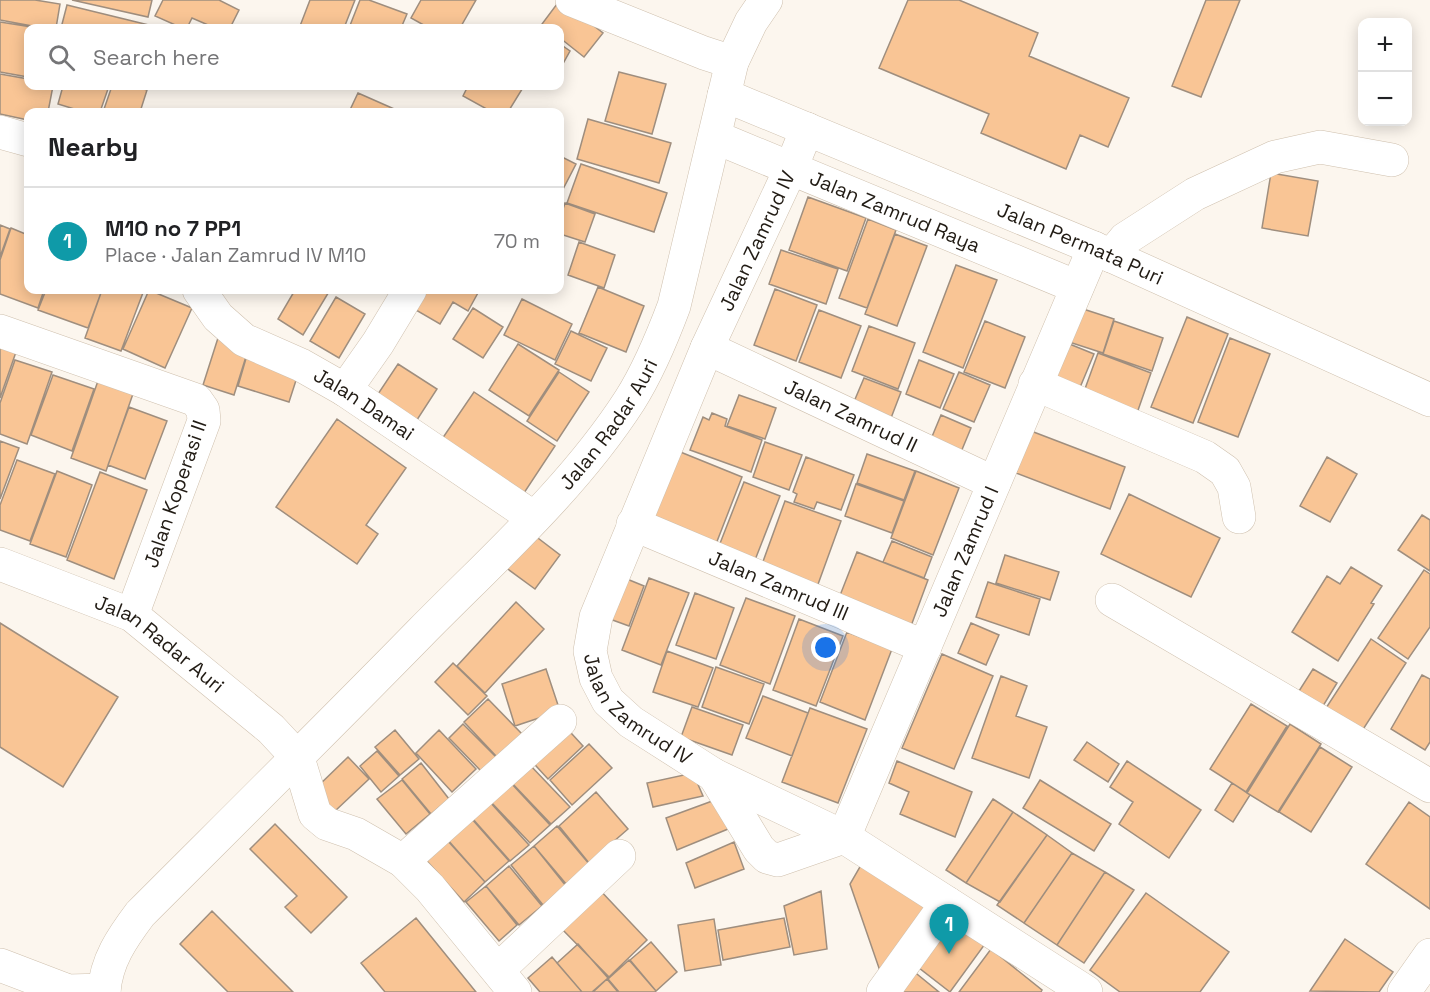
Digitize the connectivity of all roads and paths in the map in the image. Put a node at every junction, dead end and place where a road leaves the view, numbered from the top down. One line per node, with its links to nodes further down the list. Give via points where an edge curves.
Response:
1 (572, 0): 3 (street)
2 (766, 0): 3 (street, Jalan Radar Auri, via 751,21)
3 (732, 62): 4 (street, Jalan Radar Auri)
4 (724, 95): 5 (street, Jalan Permata Puri); 7 (street, Jalan Radar Auri)
5 (807, 129): 10 (street, Jalan Zamrud IV); 11 (street, Jalan Permata Puri)
6 (0, 132): 8 (street)
7 (715, 136): 10 (street, Jalan Zamrud Raya); 21 (street, Jalan Radar Auri, via 674,306 662,340 611,428)
8 (24, 139)
9 (1392, 160): 11 (street, via 1320,147 1275,157 1195,194)
10 (791, 168): 11 (street, Jalan Zamrud Raya); 15 (street, Jalan Zamrud IV)
11 (1092, 264): 16 (street, Jalan Zamrud I); 18 (street, Jalan Permata Puri)
12 (202, 294): 17 (street, Jalan Damai, via 218,316 244,339 301,364)
13 (408, 294): 17 (street)
14 (0, 331): 25 (street, Jalan Koperasi II, via 196,400 203,410 204,421)
15 (707, 348): 19 (street, Jalan Zamrud II); 22 (street, Jalan Zamrud IV)
16 (1035, 384): 19 (street, Jalan Zamrud I); 20 (street, via 1174,443 1226,471 1234,488)
17 (345, 390): 21 (street, Jalan Damai)
18 (1430, 400)
19 (994, 483): 26 (street, Jalan Zamrud I)
20 (1239, 517)
21 (534, 518): 28 (street, Jalan Radar Auri)
22 (633, 524): 26 (street, Jalan Zamrud III); 29 (street, Jalan Zamrud IV, via 596,617 590,651 596,678 608,701 631,722)
23 (0, 564): 25 (street, Jalan Radar Auri)
24 (1112, 600): 30 (street)
25 (132, 615): 28 (street, Jalan Radar Auri, via 271,729)
26 (924, 647): 31 (street, Jalan Zamrud I)
27 (560, 721): 33 (street)
28 (298, 758): 33 (street, via 315,814 327,824 356,834); 39 (street, Jalan Radar Auri, via 140,914 113,955)
29 (714, 775): 31 (street, Jalan Zamrud IV); 31 (street, via 767,856 778,860)
30 (1430, 786)
31 (844, 837): 34 (street, Jalan Zamrud IV)
32 (619, 856): 37 (street)
33 (403, 861): 37 (street)
34 (947, 903): 38 (street, Jalan Zamrud IV); 41 (street)
35 (1430, 956): 42 (street)
36 (0, 965): 40 (street)
37 (506, 981)
38 (1076, 989)
39 (104, 991): 40 (street)
40 (68, 992)
41 (883, 992)
42 (1404, 992)

